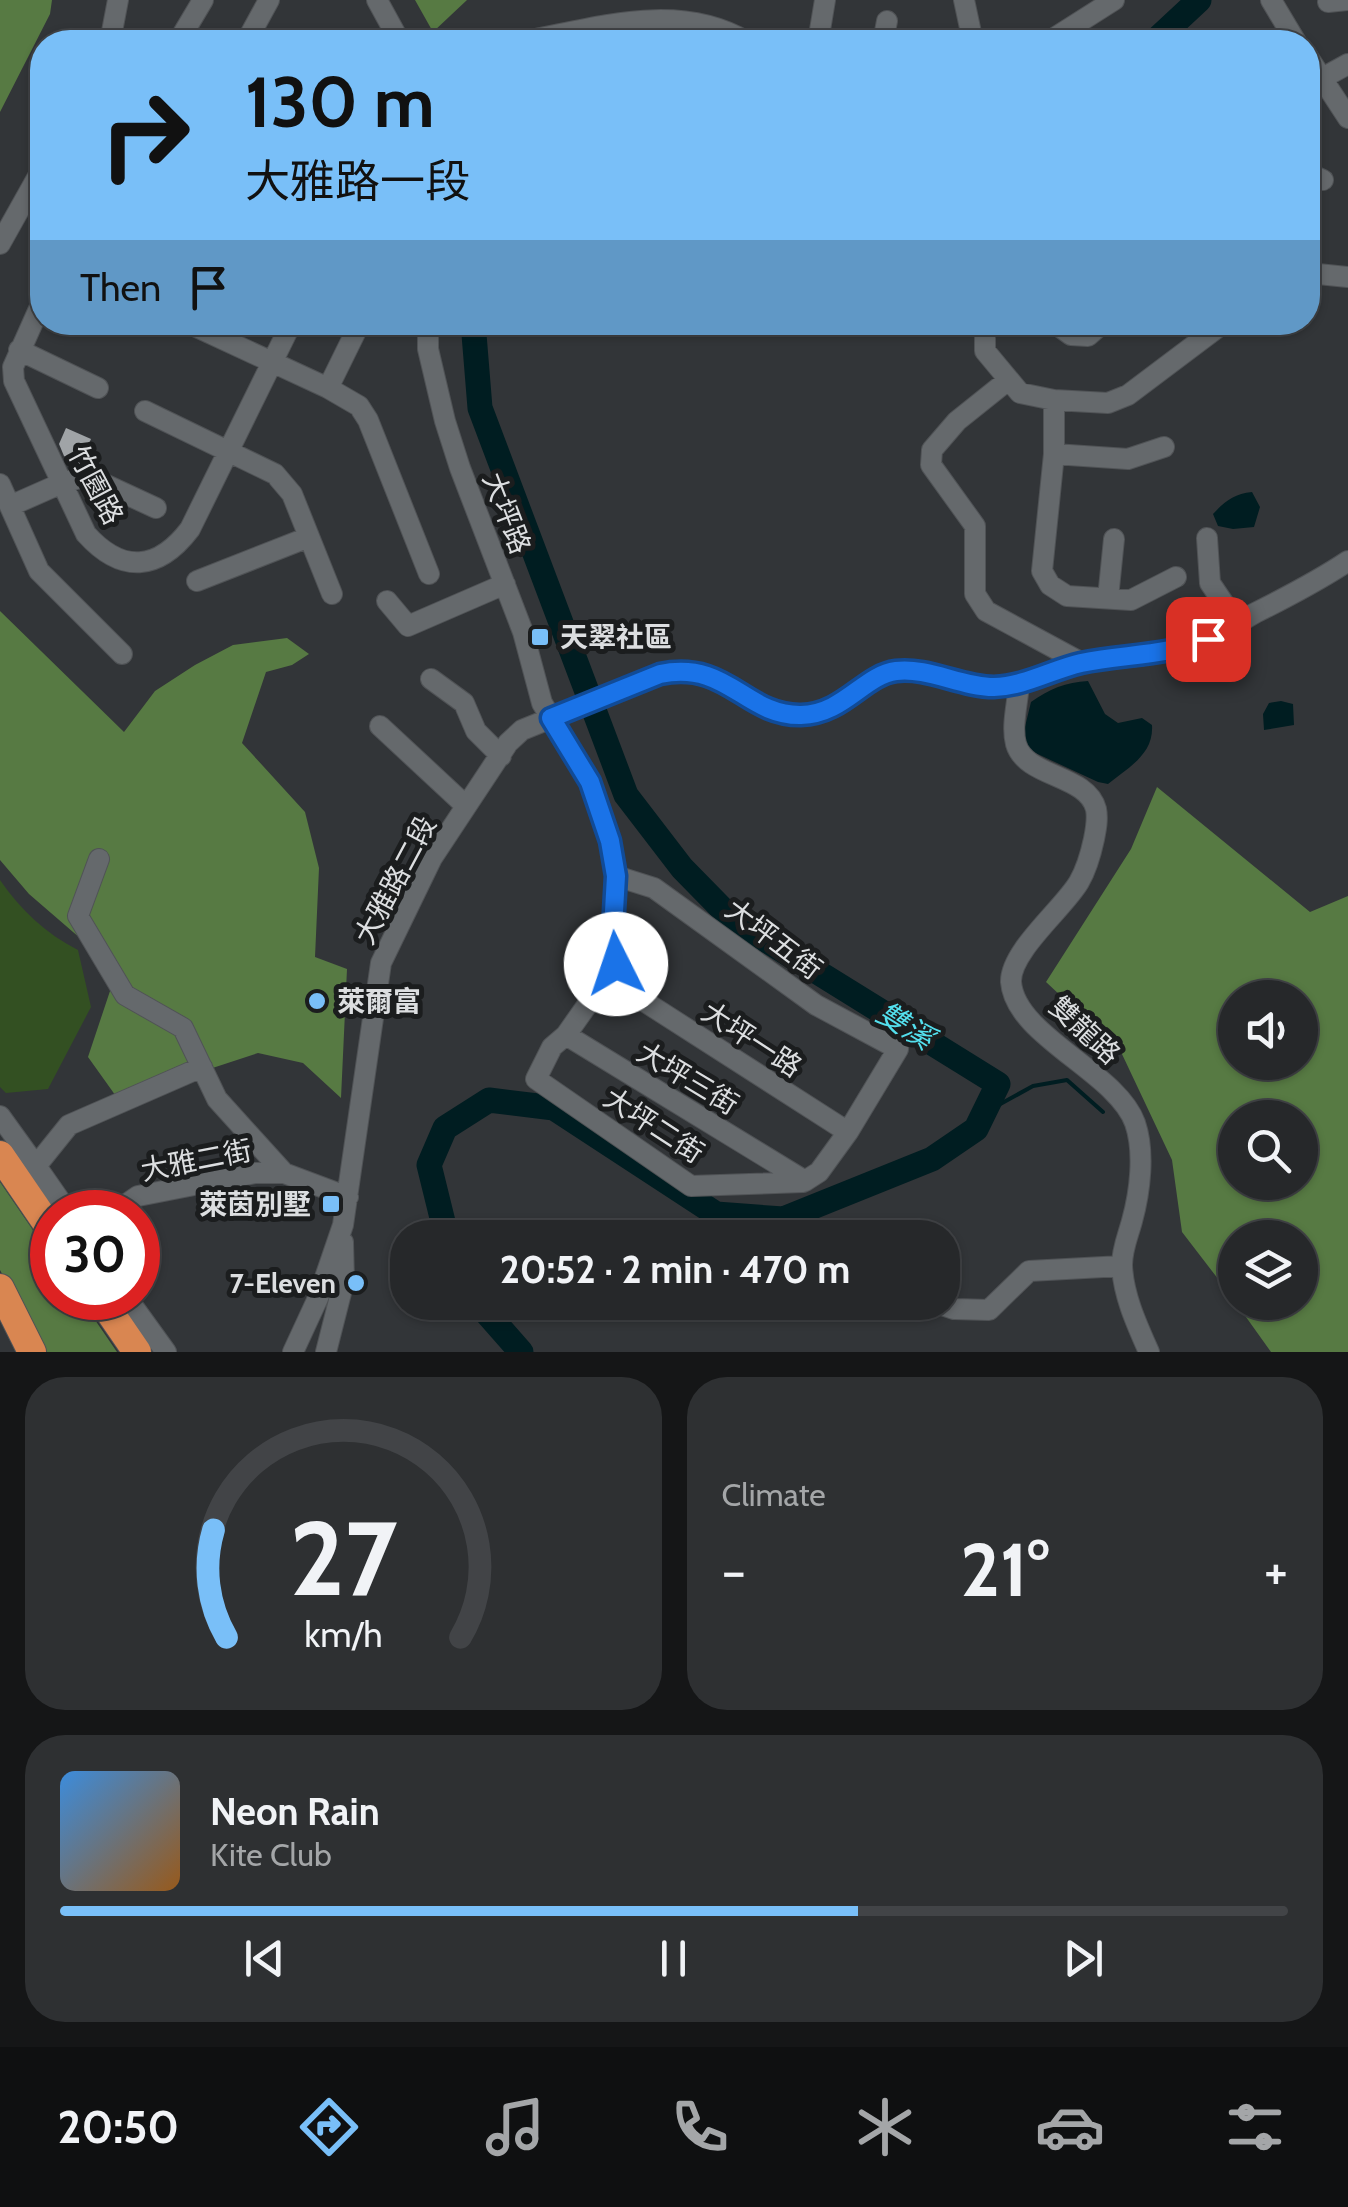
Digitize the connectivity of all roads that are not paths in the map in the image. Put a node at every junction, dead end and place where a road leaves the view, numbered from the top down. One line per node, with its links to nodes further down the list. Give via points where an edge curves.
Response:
1 (118, 0): 11 (street)
2 (203, 0): 12 (street)
3 (270, 0): 13 (street)
4 (377, 0): 14 (street)
5 (826, 0): 17 (street)
6 (964, 0): 19 (street)
7 (1114, 0): 20 (street)
8 (1271, 0): 21 (street)
9 (648, 9): 15 (street); 16 (street)
10 (888, 21): 18 (street)
11 (112, 30)
12 (185, 30)
13 (253, 30)
14 (387, 30)
15 (567, 30)
16 (716, 30)
17 (820, 30)
18 (885, 30)
19 (970, 30)
20 (1067, 30)
21 (1289, 30)
22 (1348, 64): 23 (street)
23 (1320, 78)
24 (1320, 87): 25 (street)
25 (1348, 118)
26 (30, 190): 27 (street)
27 (0, 244)
28 (1320, 274): 29 (street)
29 (1348, 277)
30 (30, 327): 37 (street, 竹園路)
31 (212, 335): 38 (street)
32 (285, 335): 38 (street, 竹園路)
33 (354, 335): 41 (street)
34 (428, 335): 58 (street, 大坪路, via 445,421)
35 (985, 335): 39 (street, via 985,351)
36 (1208, 335): 42 (street, via 1128,396 1108,403)
37 (19, 350): 40 (street); 47 (street, 竹園路, via 14,380)
38 (270, 364): 41 (street); 45 (street, 竹園路)
39 (1008, 381): 42 (street, via 1020,392); 64 (street, via 957,421 932,450 931,465 975,526 975,594 986,611)
40 (98, 388)
41 (328, 388): 55 (street, via 368,420)
42 (1054, 400): 46 (street)
43 (145, 411): 45 (street)
44 (1164, 446): 46 (street, via 1128,459)
45 (228, 451): 47 (street, 竹園路, via 190,529 157,559 126,562 103,552 86,534); 51 (street, via 276,474)
46 (1054, 454): 60 (street, via 1042,571 1066,596)
47 (62, 483): 49 (street); 50 (street, via 87,476)
48 (0, 484): 49 (street)
49 (10, 506): 63 (street, via 40,571)
50 (156, 508)
51 (309, 537): 57 (street); 59 (street)
52 (1207, 538): 62 (street, via 1210,583)
53 (1114, 539): 60 (street)
54 (1348, 561): 62 (street, 大雅路二段)
55 (429, 574)
56 (1176, 577): 60 (street, via 1131,600)
57 (197, 581)
58 (505, 584): 61 (street, via 408,626); 67 (street, 大坪路, via 542,703)
59 (332, 594)
60 (1108, 598)
61 (386, 601)
62 (1237, 624): 64 (street, 大雅路二段, via 1192,645)
63 (122, 654)
64 (1082, 663): 66 (street, 大雅路二段)
65 (431, 679): 69 (street, via 464,703 476,732)
66 (1018, 683): 67 (street, 大雅路二段, via 989,687 896,671 837,706 801,715 767,708 696,671 660,674); 87 (street, 雙龍路, via 1018,749 1084,791 1098,822 1078,883 1022,955 1011,984 1034,1024 1124,1103 1134,1121 1138,1188)
67 (558, 715): 69 (street, 大雅路二段, via 522,730); 72 (street, via 590,782)
68 (380, 726): 70 (street)
69 (501, 756): 70 (street, 大雅路二段)
70 (466, 806): 84 (street, 大雅路二段, via 432,858 381,964)
71 (99, 859): 75 (street, via 78,916 125,995 183,1028)
72 (616, 876): 73 (street); 77 (street, 大坪五街, via 654,888 816,1005 898,1050)
73 (616, 964): 74 (street); 77 (street, 大坪一路, via 639,998)
74 (566, 1035): 81 (street, 大坪三街); 81 (street, 大坪二街, via 536,1079 691,1186)
75 (202, 1067): 79 (street, via 69,1125); 80 (street, via 217,1099)
76 (0, 1116): 79 (street)
77 (843, 1129): 81 (street, via 819,1172)
78 (0, 1155): 85 (highway)
79 (36, 1166): 82 (street)
80 (284, 1173): 83 (street, 大雅二街); 84 (street, 大雅二街)
81 (805, 1182)
82 (53, 1190)
83 (160, 1192)
84 (348, 1197): 86 (street, 大雅路二段)
85 (30, 1199)
86 (343, 1225): 94 (street, 大雅路二段); 97 (street, 大雅路二段, via 344,1281)
87 (1122, 1266): 89 (street, via 1028,1271 988,1310); 98 (street, 雙龍路)
88 (0, 1288): 95 (highway)
89 (960, 1309)
90 (116, 1320): 92 (highway)
91 (143, 1320): 96 (street)
92 (135, 1346)
93 (272, 1351): 94 (street)
94 (294, 1351): 97 (street)
95 (32, 1352)
96 (166, 1352)
97 (325, 1352)
98 (1149, 1352)

